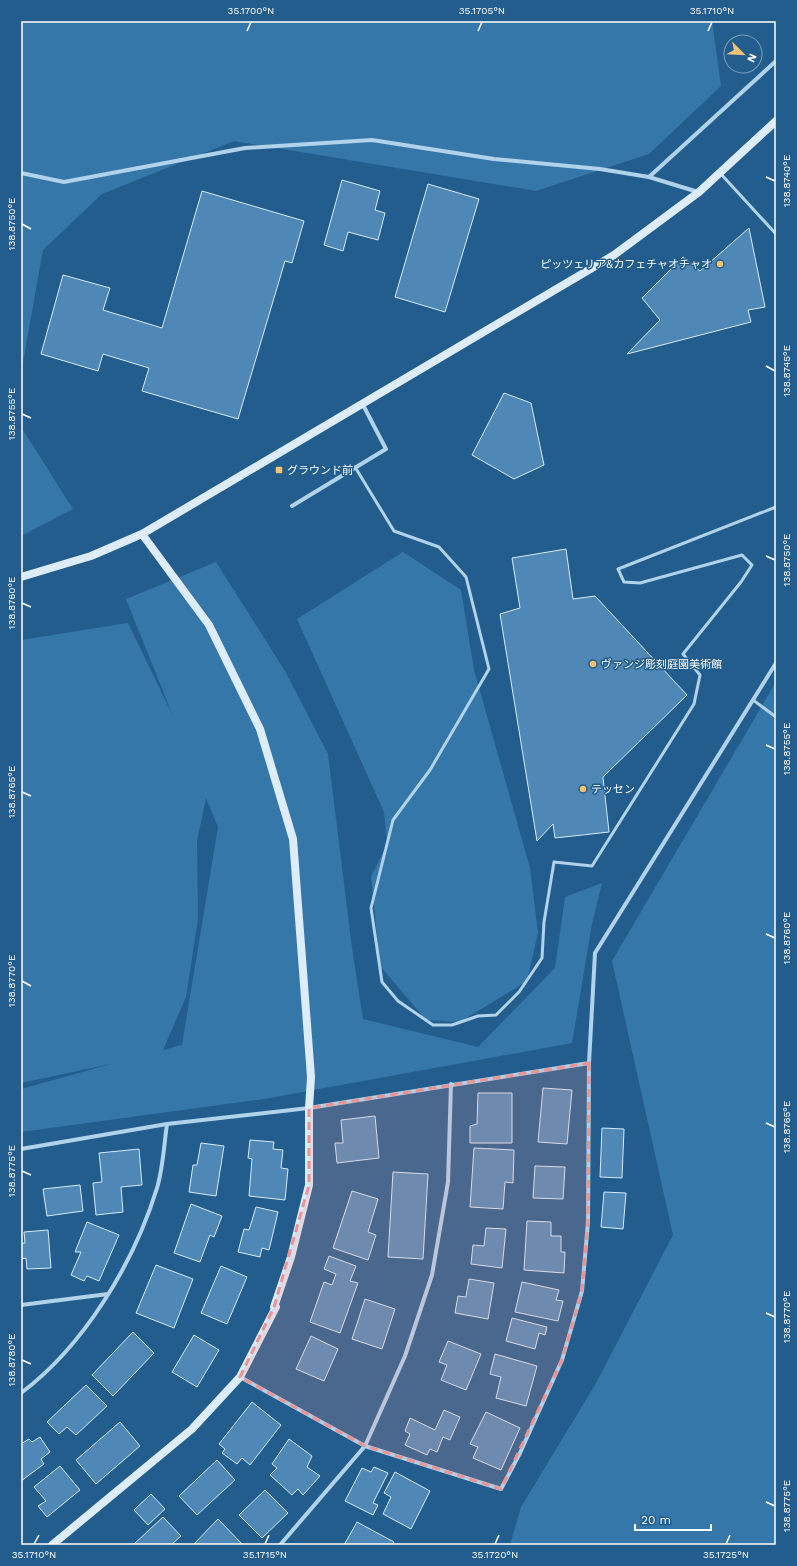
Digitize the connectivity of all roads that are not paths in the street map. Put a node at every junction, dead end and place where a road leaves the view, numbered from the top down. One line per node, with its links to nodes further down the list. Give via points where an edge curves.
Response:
1 (776, 61): 5 (street)
2 (776, 121): 4 (street)
3 (21, 173): 5 (street, via 64,182 245,148 372,140 494,159 600,169)
4 (720, 173): 6 (street); 7 (lane)
5 (650, 177): 6 (street)
6 (698, 192): 8 (street, via 614,255)
7 (776, 234)
8 (362, 403): 9 (street, via 386,449); 12 (street)
9 (355, 468): 10 (street); 11 (lane, via 394,531 439,547 466,577 488,669 430,770 393,820 371,908 382,982 398,1001 434,1025 452,1025 478,1016 496,1015 519,992 542,958 544,922 554,862 592,866 694,704 700,675 683,654 752,565 742,555 640,583 624,582 618,569)
10 (292, 506)
11 (776, 507)
12 (142, 534): 13 (street, via 91,556); 19 (street, via 209,625 260,730 293,839 311,1078)
13 (21, 577)
14 (776, 663): 15 (street)
15 (753, 700): 16 (lane); 17 (street, via 595,953)
16 (776, 717)
17 (589, 1063): 18 (street); 26 (street, via 588,1222 582,1291 562,1360 520,1453 500,1489)
18 (451, 1084): 19 (street); 26 (street, via 448,1182 432,1275 404,1356)
19 (309, 1108): 20 (street); 24 (street, via 309,1185 291,1257 276,1307)
20 (167, 1124): 21 (street); 22 (street, via 157,1187 134,1247)
21 (21, 1149)
22 (108, 1294): 23 (street); 25 (street, via 76,1342 41,1378)
23 (21, 1305)
24 (240, 1377): 26 (street); 27 (street, via 192,1429)
25 (21, 1393)
26 (365, 1446): 28 (street)
27 (52, 1545)
28 (280, 1545)

